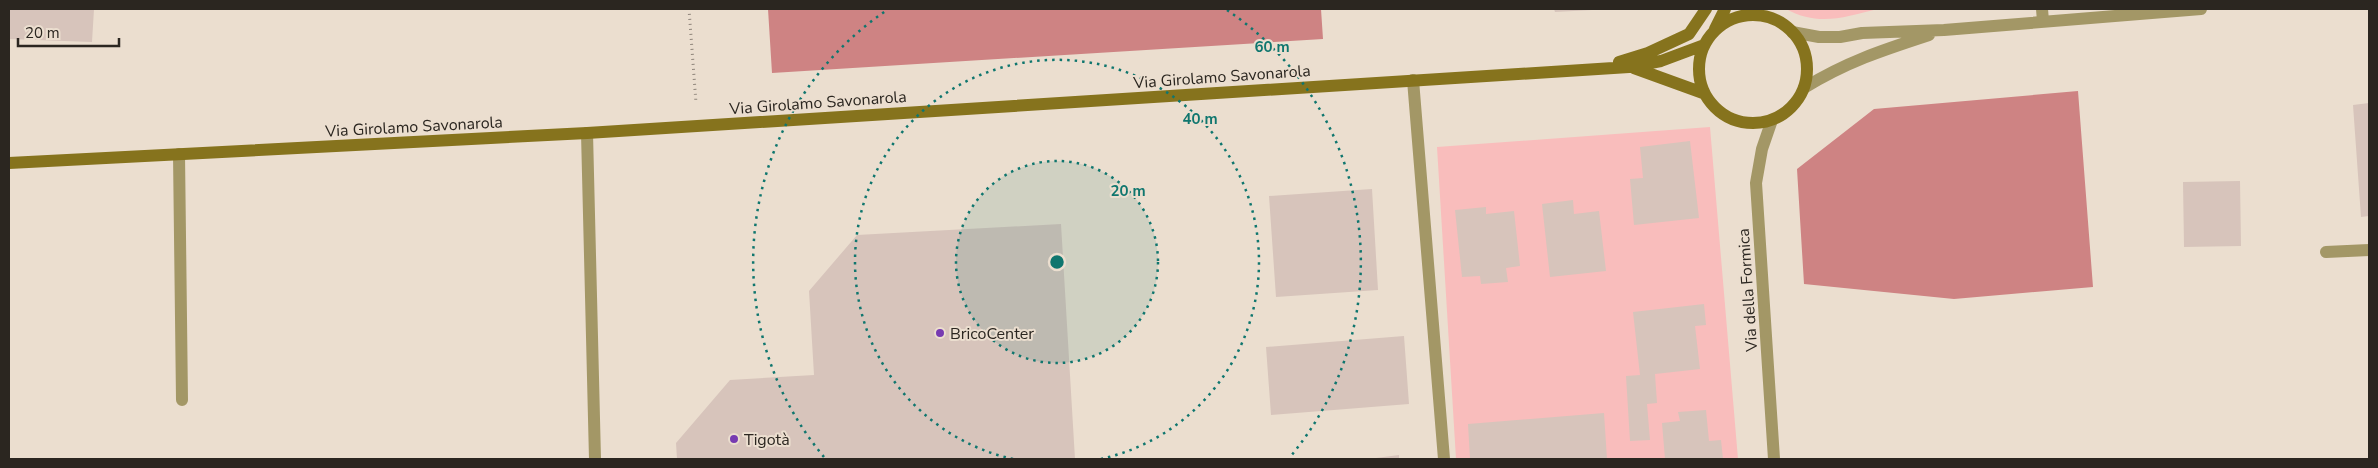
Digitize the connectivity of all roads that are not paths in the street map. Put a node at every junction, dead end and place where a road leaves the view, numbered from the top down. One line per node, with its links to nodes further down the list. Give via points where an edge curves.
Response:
1 (1706, 9): 11 (street, via 1689,34 1648,53)
2 (1725, 9): 7 (street)
3 (2201, 9): 5 (street)
4 (1767, 13): 7 (street, via 1740,16); 8 (street)
5 (2043, 15): 6 (street)
6 (1944, 30): 8 (street, via 1862,33 1840,37); 13 (street, via 1855,60)
7 (1714, 32): 9 (street)
8 (1792, 32): 13 (street, via 1806,58)
9 (1704, 45): 10 (street, Via Girolamo Savonarola, via 1661,62); 14 (street, via 1699,61)
10 (1629, 67): 11 (street, Via Girolamo Savonarola); 14 (street, Via Girolamo Savonarola)
11 (1598, 68): 12 (street, Via Girolamo Savonarola)
12 (1413, 80): 16 (street, Via Girolamo Savonarola); 23 (street)
13 (1804, 88): 15 (street, via 1786,113)
14 (1703, 93): 15 (street, via 1712,106 1740,122 1756,124)
15 (1772, 120): 24 (street, Via della Formica, via 1762,149 1756,183)
16 (587, 133): 17 (street, Via Girolamo Savonarola); 22 (street)
17 (179, 154): 18 (street, Via Girolamo Savonarola); 21 (street)
18 (9, 163)
19 (2369, 250): 20 (street)
20 (2326, 252)
21 (182, 400)
22 (595, 459)
23 (1444, 459)
24 (1774, 459)

